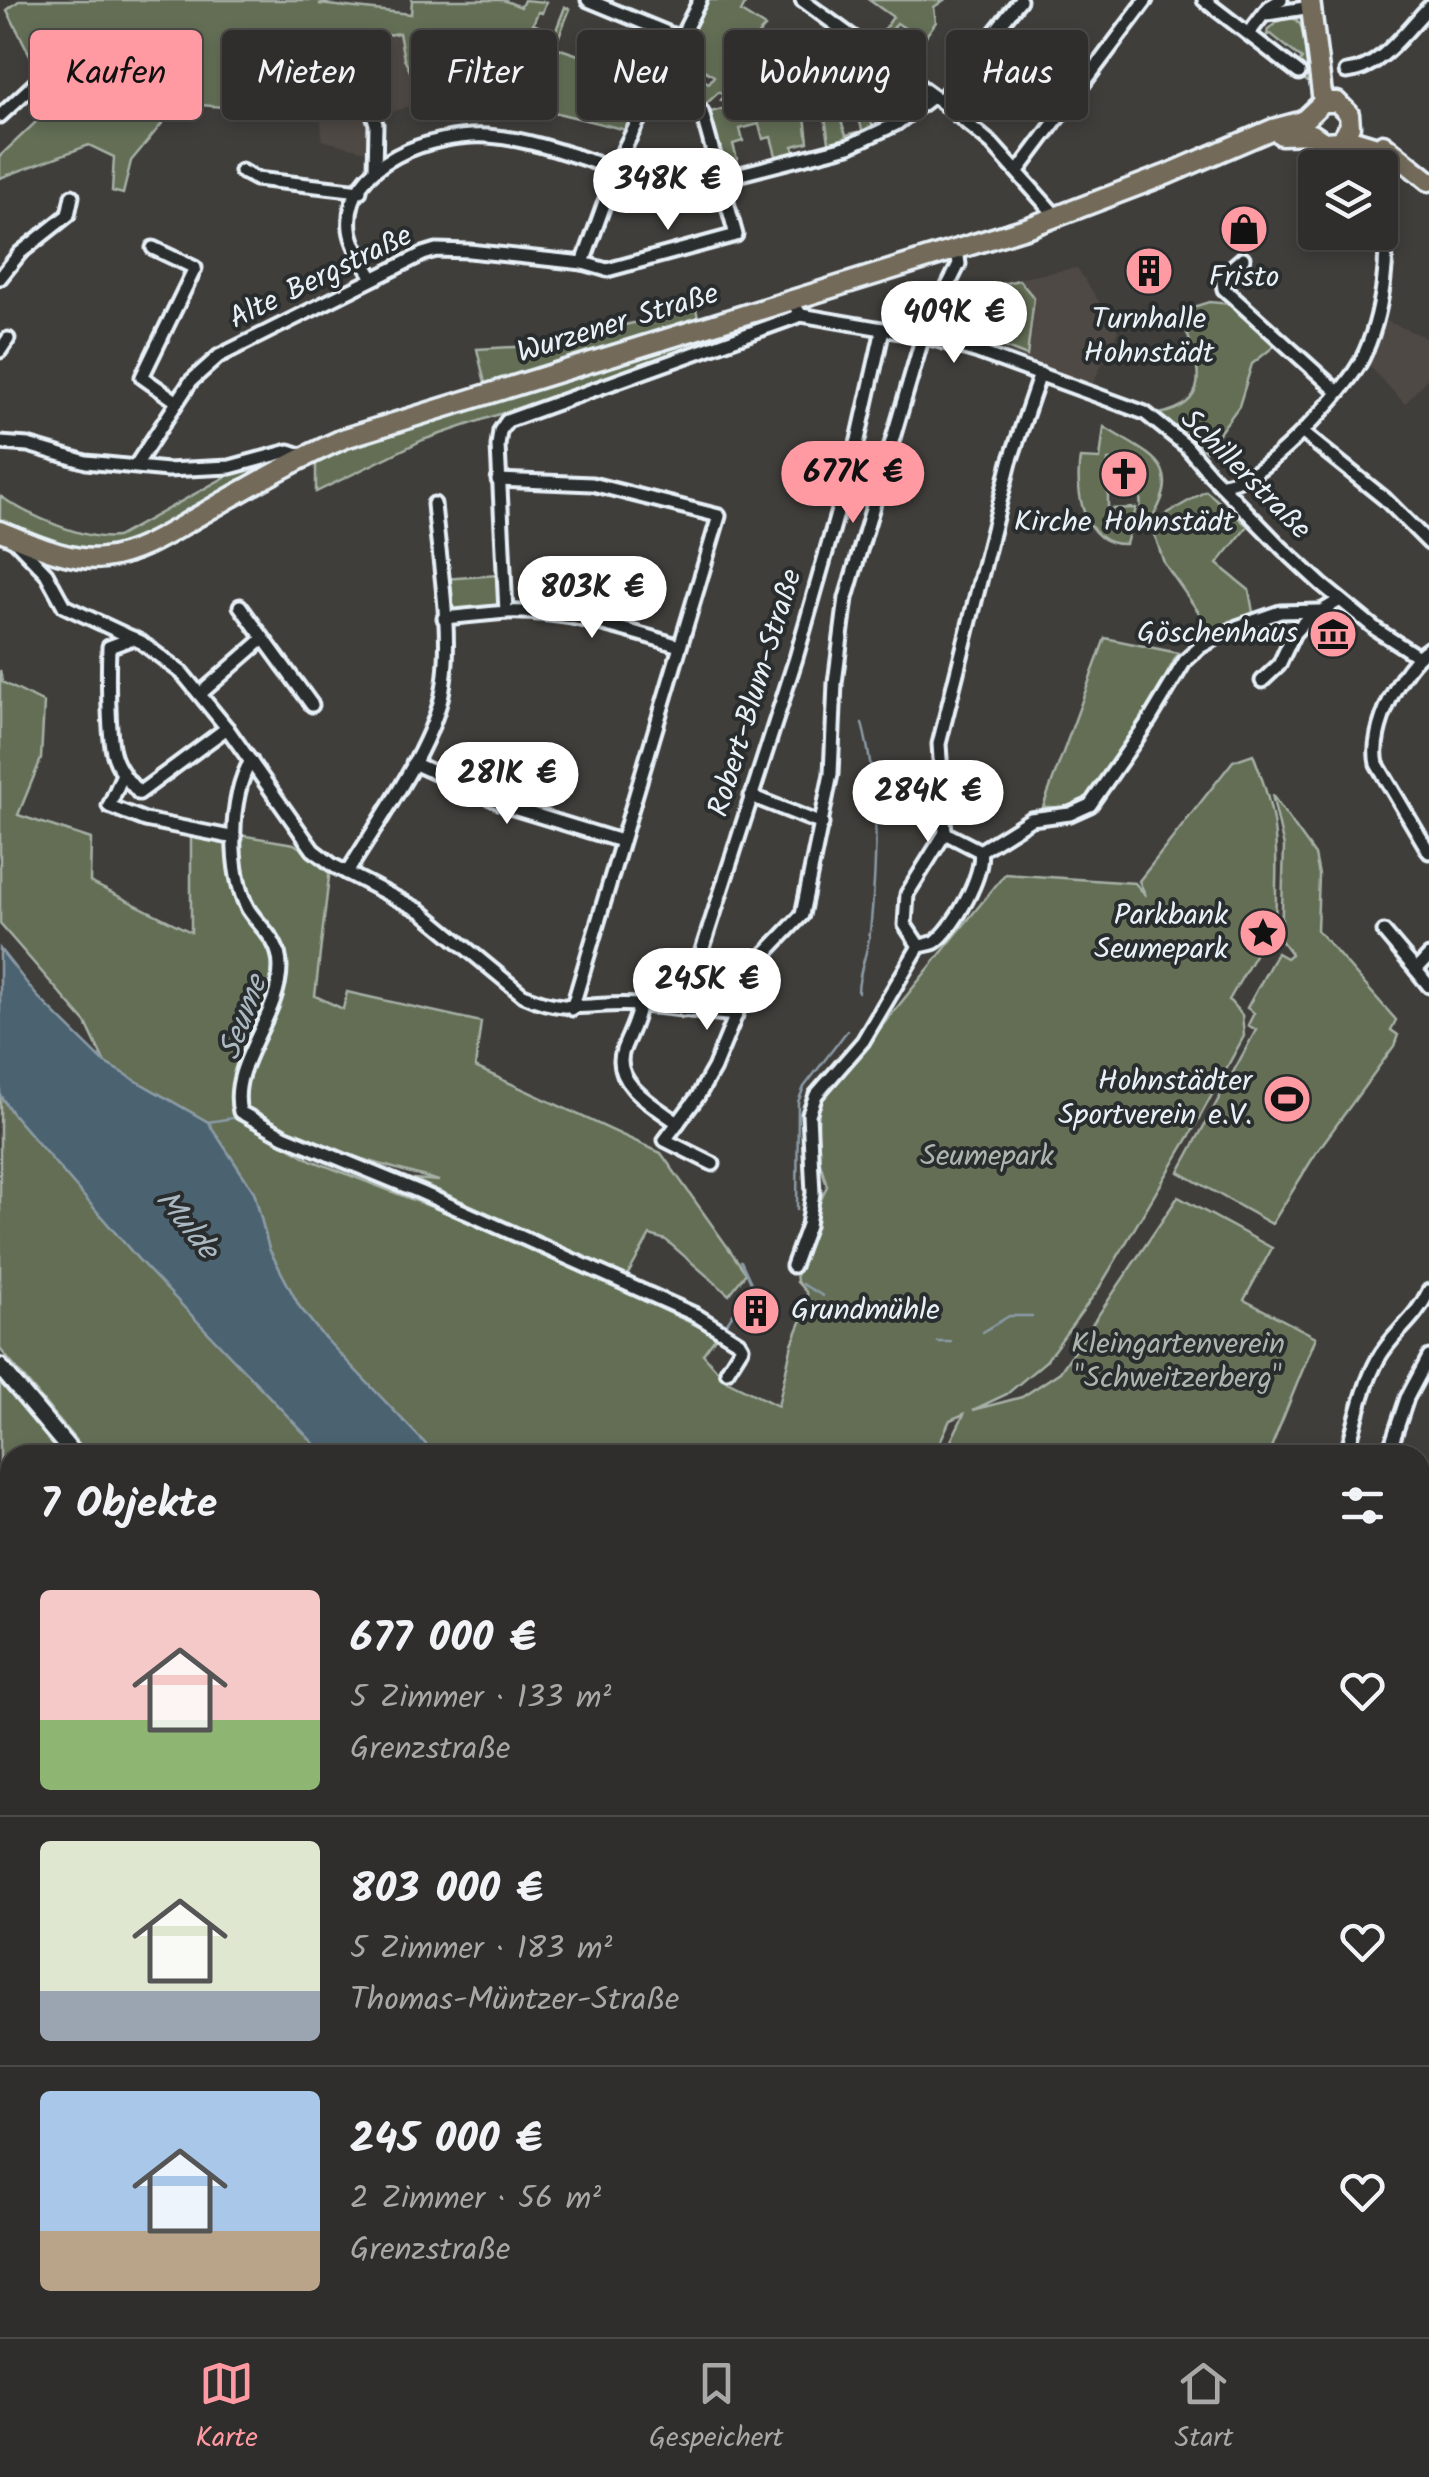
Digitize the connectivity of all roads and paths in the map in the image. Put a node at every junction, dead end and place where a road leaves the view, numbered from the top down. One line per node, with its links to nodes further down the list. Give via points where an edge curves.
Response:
1 (588, 0): 11 (street)
2 (700, 0): 12 (street)
3 (802, 0): 17 (street)
4 (1020, 0): 17 (street)
5 (1146, 0): 28 (street)
6 (1204, 0): 13 (street)
7 (1281, 0): 10 (street)
8 (1311, 3): 10 (street); 18 (main road, Wurzener Straße)
9 (1429, 7): 14 (street, via 1375,62)
10 (1267, 14): 13 (street)
11 (661, 30)
12 (684, 30)
13 (1250, 32): 15 (street)
14 (1346, 72)
15 (1300, 73)
16 (30, 88): 19 (street)
17 (937, 98): 28 (street); 29 (street, via 848,146)
18 (1330, 102): 23 (main road, via 1312,109); 24 (main road, Wurzener Straße, via 1347,110)
19 (0, 116)
20 (375, 120): 26 (street)
21 (639, 120): 25 (street)
22 (702, 120): 29 (street)
23 (1310, 126): 24 (main road, Wurzener Straße, via 1324,142); 33 (main road, Wurzener Straße, via 1263,135)
24 (1346, 132): 30 (main road, Wurzener Straße, via 1390,151)
25 (615, 169): 26 (street, via 479,136 424,145); 38 (street)
26 (376, 170): 31 (street)
27 (241, 171): 31 (street, via 256,179)
28 (1018, 171): 33 (street)
29 (721, 179): 38 (street, Alte Bergstraße, via 736,235 607,270)
30 (1429, 180)
31 (360, 191): 40 (street, via 350,232)
32 (72, 196): 39 (street, via 68,215)
33 (1057, 217): 35 (main road, Wurzener Straße)
34 (153, 248): 48 (street, via 195,268 142,377)
35 (956, 250): 41 (main road, Wurzener Straße); 43 (street, via 956,272)
36 (1386, 250): 47 (street, via 1360,363)
37 (1243, 258): 47 (street, via 1222,276 1224,289)
38 (582, 263): 40 (street, Alte Bergstraße, via 436,250)
39 (0, 278)
40 (373, 278): 48 (street, Alte Bergstraße, via 219,356)
41 (796, 307): 42 (street, Schillerstraße); 51 (main road, Wurzener Straße, via 395,420); 53 (street, via 507,421 500,431)
42 (883, 329): 43 (street, Schillerstraße); 75 (street, Robert-Blum-Straße, via 858,440)
43 (923, 336): 46 (street, Schillerstraße); 76 (street, via 846,598)
44 (8, 339): 45 (street)
45 (0, 350)
46 (1040, 374): 54 (street, Schillerstraße, via 1145,413); 77 (street, via 1010,462 939,744)
47 (1337, 390): 49 (street)
48 (176, 401): 52 (street, Alte Bergstraße)
49 (1303, 433): 54 (street, via 1250,476); 57 (street)
50 (0, 443): 52 (street, via 86,462)
51 (304, 456): 52 (street, via 289,452 185,471); 56 (main road, Wurzener Straße, via 120,554 76,556)
52 (136, 465)
53 (498, 480): 61 (street); 65 (street, via 592,484 720,516)
54 (1221, 485): 58 (street, Schillerstraße)
55 (434, 504): 62 (street)
56 (5, 533): 63 (street, via 46,573 64,606)
57 (1429, 544)
58 (1340, 600): 60 (street); 67 (street, Schillerstraße)
59 (240, 606): 64 (street)
60 (1320, 611): 68 (street, via 1294,632); 80 (street, via 1280,612 1200,648 1090,804 1031,819)
61 (506, 612): 62 (street); 65 (street, via 588,618)
62 (444, 618): 73 (street, via 444,688)
63 (133, 638): 69 (street); 74 (street, via 109,650 113,754)
64 (262, 639): 69 (street); 70 (street)
65 (680, 646): 79 (street)
66 (1429, 648): 67 (street)
67 (1417, 656): 81 (street, via 1384,714 1375,758)
68 (1262, 681)
69 (200, 694): 71 (street)
70 (312, 705)
71 (227, 728): 72 (street); 74 (street, via 138,792)
72 (251, 761): 78 (street, via 235,796); 82 (street, via 305,842)
73 (412, 763): 79 (street, via 513,808); 82 (street)
74 (123, 774): 78 (street, via 109,806)
75 (751, 796): 76 (street); 90 (street, Robert-Blum-Straße)
76 (822, 824): 91 (street, via 802,916 758,961)
77 (945, 833): 80 (street); 84 (street, via 907,894 905,925)
78 (234, 838): 98 (street, via 243,899 272,936 280,964 279,984 237,1087 240,1112 696,1316 739,1342 740,1354)
79 (620, 841): 89 (street)
80 (980, 851): 84 (street, via 968,898 934,942)
81 (1429, 852)
82 (347, 874): 89 (street, via 421,911 523,994)
83 (1384, 932): 86 (street)
84 (920, 946): 94 (street, via 864,1040 816,1095 810,1114 814,1193)
85 (1429, 956): 86 (street)
86 (1416, 970): 87 (street)
87 (1429, 986)
88 (639, 1005): 89 (street); 90 (street); 92 (street, via 621,1054 624,1070 629,1084)
89 (572, 1009)
90 (683, 1010): 91 (street)
91 (736, 1015): 92 (street, via 714,1068)
92 (678, 1123): 93 (street, via 665,1140)
93 (713, 1164)
94 (793, 1266)
95 (1429, 1290): 100 (street, via 1377,1361)
96 (1429, 1357): 101 (street)
97 (0, 1367): 99 (main road)
98 (727, 1371)
99 (66, 1445)
100 (1349, 1445)
101 (1391, 1445)

